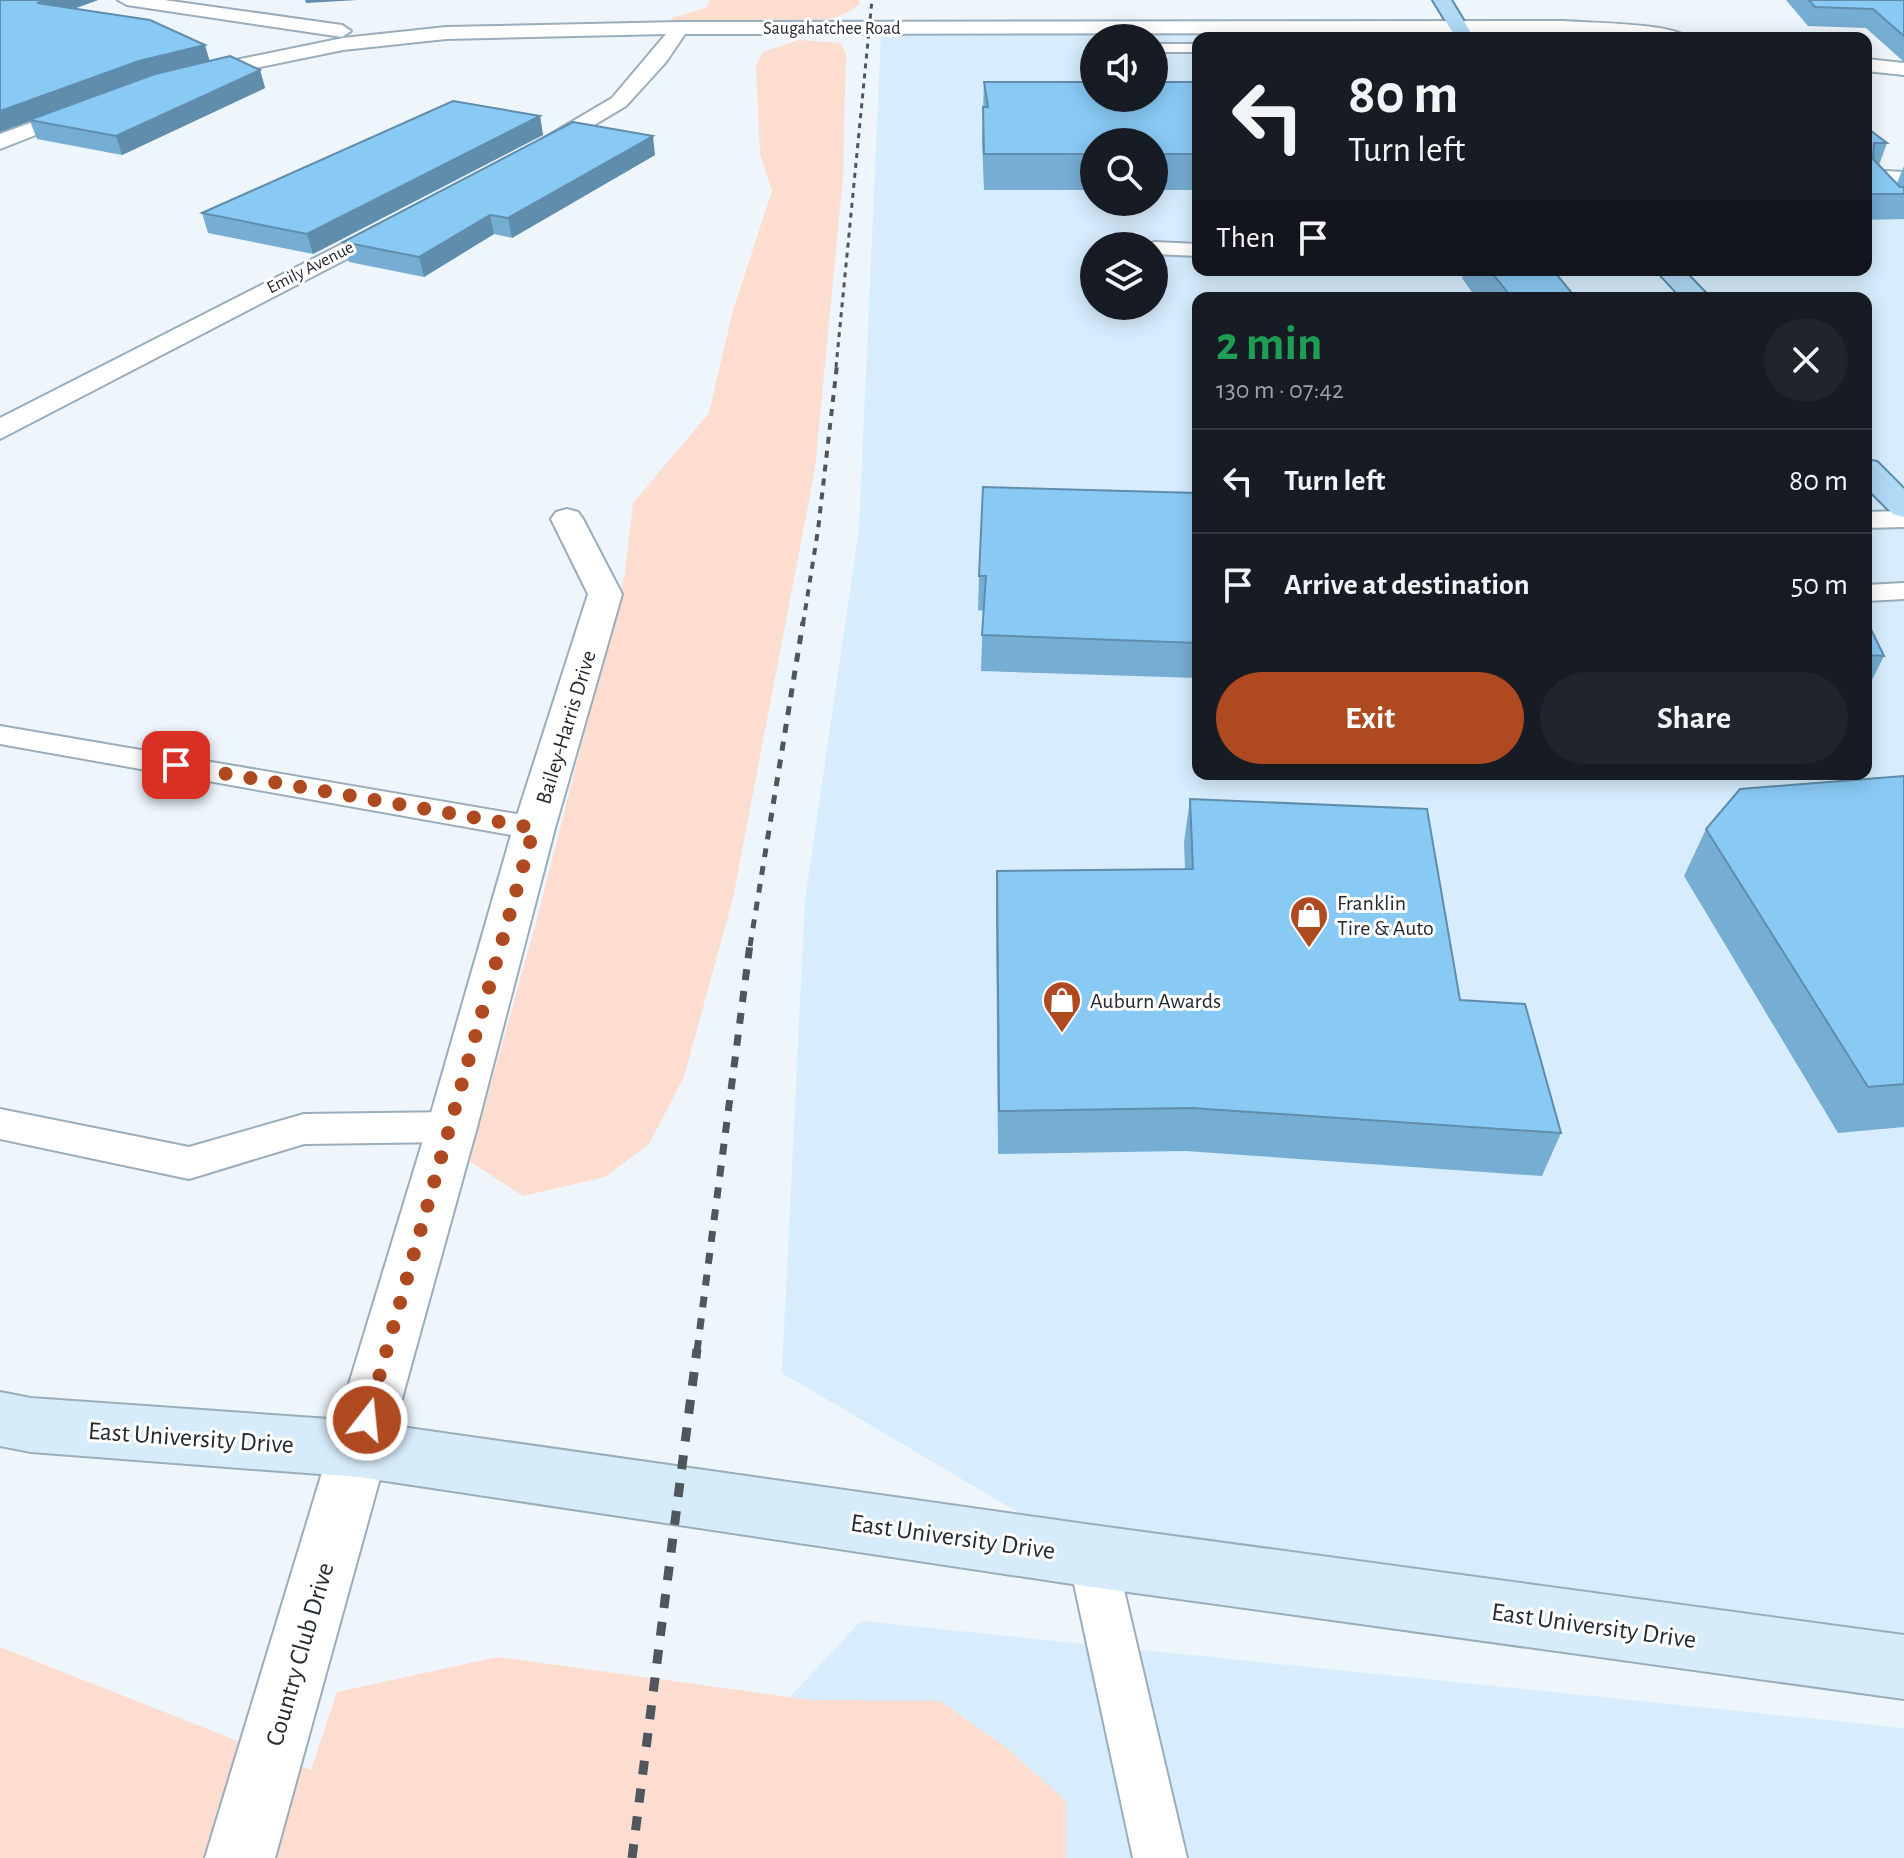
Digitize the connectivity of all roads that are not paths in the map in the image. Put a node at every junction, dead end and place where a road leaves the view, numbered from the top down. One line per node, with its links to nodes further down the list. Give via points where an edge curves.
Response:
1 (127, 0): 2 (street)
2 (214, 6): 9 (street)
3 (1453, 19): 6 (street, Saugahatchee Road); 8 (street, Saugahatchee Road)
4 (679, 28): 5 (street, Saugahatchee Road); 9 (street, Saugahatchee Road, via 599,22); 18 (street, via 619,102)
5 (1080, 28)
6 (1168, 28)
7 (1168, 31): 11 (lane)
8 (1642, 32)
9 (382, 38): 15 (street, Saugahatchee Road)
10 (1168, 48): 11 (lane)
11 (1174, 48): 12 (lane)
12 (1192, 48)
13 (1872, 66): 14 (street)
14 (1904, 69)
15 (164, 82)
16 (107, 101): 17 (street)
17 (0, 142)
18 (504, 169)
19 (1872, 179): 20 (street)
20 (1896, 188)
21 (419, 212): 26 (street, Emily Avenue)
22 (1168, 249): 23 (lane)
23 (1192, 250)
24 (1675, 276): 25 (main road)
25 (1691, 292)
26 (0, 430)
27 (1872, 475): 28 (main road)
28 (1904, 507)
29 (567, 519): 35 (street, Bailey-Harris Drive, via 605,594)
30 (1904, 519): 31 (lane)
31 (1872, 520)
32 (1904, 591): 33 (lane)
33 (1872, 593)
34 (0, 735): 35 (lane)
35 (534, 828): 37 (street, Bailey-Harris Drive)
36 (0, 1124): 37 (lane, via 189,1163 304,1129)
37 (452, 1127): 39 (street, Bailey-Harris Drive)
38 (0, 1419): 39 (main road, East University Drive)
39 (359, 1449): 40 (main road, East University Drive); 42 (street, Country Club Drive)
40 (1092, 1556): 41 (main road, East University Drive); 43 (lane)
41 (1904, 1667)
42 (240, 1858)
43 (1160, 1858)

